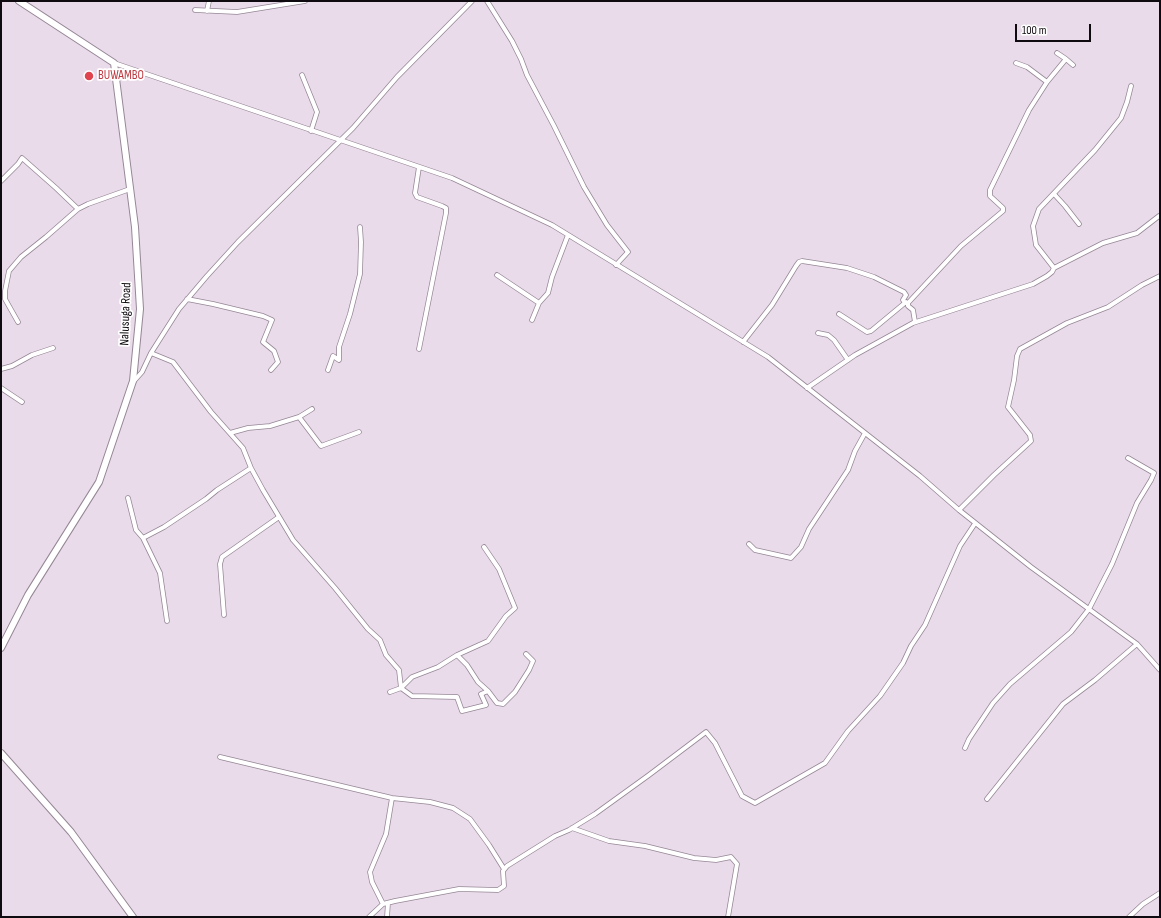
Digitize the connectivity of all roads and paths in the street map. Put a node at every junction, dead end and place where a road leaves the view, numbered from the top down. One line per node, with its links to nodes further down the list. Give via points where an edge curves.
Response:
1 (19, 1): 11 (street)
2 (209, 1): 8 (street)
3 (305, 1): 6 (street)
4 (472, 1): 18 (street, via 397,77)
5 (487, 1): 28 (street, via 512,41 584,187 607,225 628,252)
6 (288, 2): 8 (street, via 237,12)
7 (195, 10): 8 (street)
8 (207, 11)
9 (1057, 53): 10 (street)
10 (1066, 59): 13 (street); 15 (street)
11 (114, 63): 17 (street); 21 (street, Nalusuga Road)
12 (1016, 63): 15 (street, via 1027,67)
13 (1073, 65)
14 (302, 75): 17 (street, via 317,112)
15 (1047, 82): 35 (street, via 1029,110 990,190 990,196 1003,211 961,246)
16 (1131, 86): 22 (street, via 1121,118)
17 (311, 131): 18 (street)
18 (340, 141): 19 (street); 33 (street, via 238,242)
19 (420, 167): 27 (street, via 452,178 552,225); 43 (street, via 415,193 417,197 446,208 446,213)
20 (1, 181): 23 (street, via 22,158)
21 (130, 189): 23 (street); 49 (street, Nalusuga Road, via 140,309)
22 (1054, 194): 25 (street); 29 (street, via 1039,209 1033,226 1036,245)
23 (78, 209): 32 (street, via 21,257 9,272)
24 (1158, 216): 29 (street, via 1137,233 1103,243)
25 (1079, 224)
26 (360, 227): 48 (street, via 360,274 339,347 340,360 333,356)
27 (568, 236): 28 (street); 34 (street, via 548,293)
28 (616, 265): 41 (street)
29 (1054, 268): 39 (street, via 1047,276 1033,284)
30 (497, 275): 34 (street)
31 (1160, 276): 61 (street, via 1108,307 1067,323 1020,349 1008,407 1030,435 1031,441)
32 (3, 299): 38 (street)
33 (187, 299): 44 (street); 47 (street, via 272,320 263,342 274,351 278,362)
34 (539, 303): 37 (street)
35 (907, 303): 36 (street, via 867,332); 39 (street, via 913,310); 41 (street, via 903,300 906,295 904,292 874,277 847,268 802,261)
36 (839, 314)
37 (532, 320)
38 (18, 322)
39 (915, 322): 45 (street)
40 (818, 333): 45 (street, via 828,335 834,340)
41 (743, 342): 51 (street, via 768,357)
42 (53, 348): 46 (street)
43 (419, 349)
44 (151, 353): 49 (street, via 142,372); 56 (street, via 173,362)
45 (848, 360): 51 (street)
46 (1, 369)
47 (271, 370)
48 (328, 370)
49 (133, 381): 71 (street, Nalusuga Road, via 99,482 28,595)
50 (1, 388): 52 (street)
51 (807, 388): 57 (street)
52 (22, 402)
53 (312, 409): 54 (street)
54 (299, 417): 55 (street, via 321,446); 56 (street, via 270,426)
55 (358, 432)
56 (230, 433): 59 (street, via 242,448)
57 (865, 433): 61 (street); 65 (street, via 848,470 809,529 802,547 791,558 755,550)
58 (1128, 458): 67 (street, via 1154,473 1137,502 1112,564)
59 (251, 468): 62 (street); 64 (street, via 164,527)
60 (128, 498): 64 (street, via 136,530)
61 (960, 510): 67 (street)
62 (279, 517): 68 (street, via 222,557 220,564); 75 (street, via 293,540 380,640 386,655 399,670)
63 (974, 525): 83 (street, via 960,546 925,625 903,663 880,696 848,731 825,763 754,803 742,796 715,743 706,732 621,796)
64 (143, 538): 69 (street, via 160,573)
65 (749, 544)
66 (484, 547): 73 (street, via 499,569 515,608 488,641)
67 (1089, 609): 70 (street); 78 (street, via 1071,632 993,703 968,739)
68 (224, 616)
69 (167, 621)
70 (1137, 644): 74 (street); 82 (street, via 1063,704)
71 (1, 648)
72 (526, 654): 76 (street, via 533,661 515,692 504,704 497,703)
73 (458, 656): 75 (street, via 412,677); 76 (street, via 468,664 478,682)
74 (1160, 670)
75 (401, 688): 76 (street, via 412,696 457,697 462,711 486,704 481,694); 77 (street)
76 (488, 690)
77 (390, 692)
78 (965, 748)
79 (1, 753): 87 (street, via 70,832)
80 (220, 757): 81 (street)
81 (392, 798): 84 (street, via 430,802 453,808 470,819); 86 (street, via 386,834 370,872 372,882)
82 (987, 799)
83 (572, 828): 84 (street); 90 (street, via 609,841 645,846 694,858 716,860 731,857 736,864)
84 (504, 868): 86 (street, via 504,886 498,890 459,889)
85 (1160, 893): 91 (street)
86 (386, 903): 88 (street); 89 (street)
87 (133, 917)
88 (368, 917)
89 (387, 917)
90 (728, 917)
91 (1129, 917)

